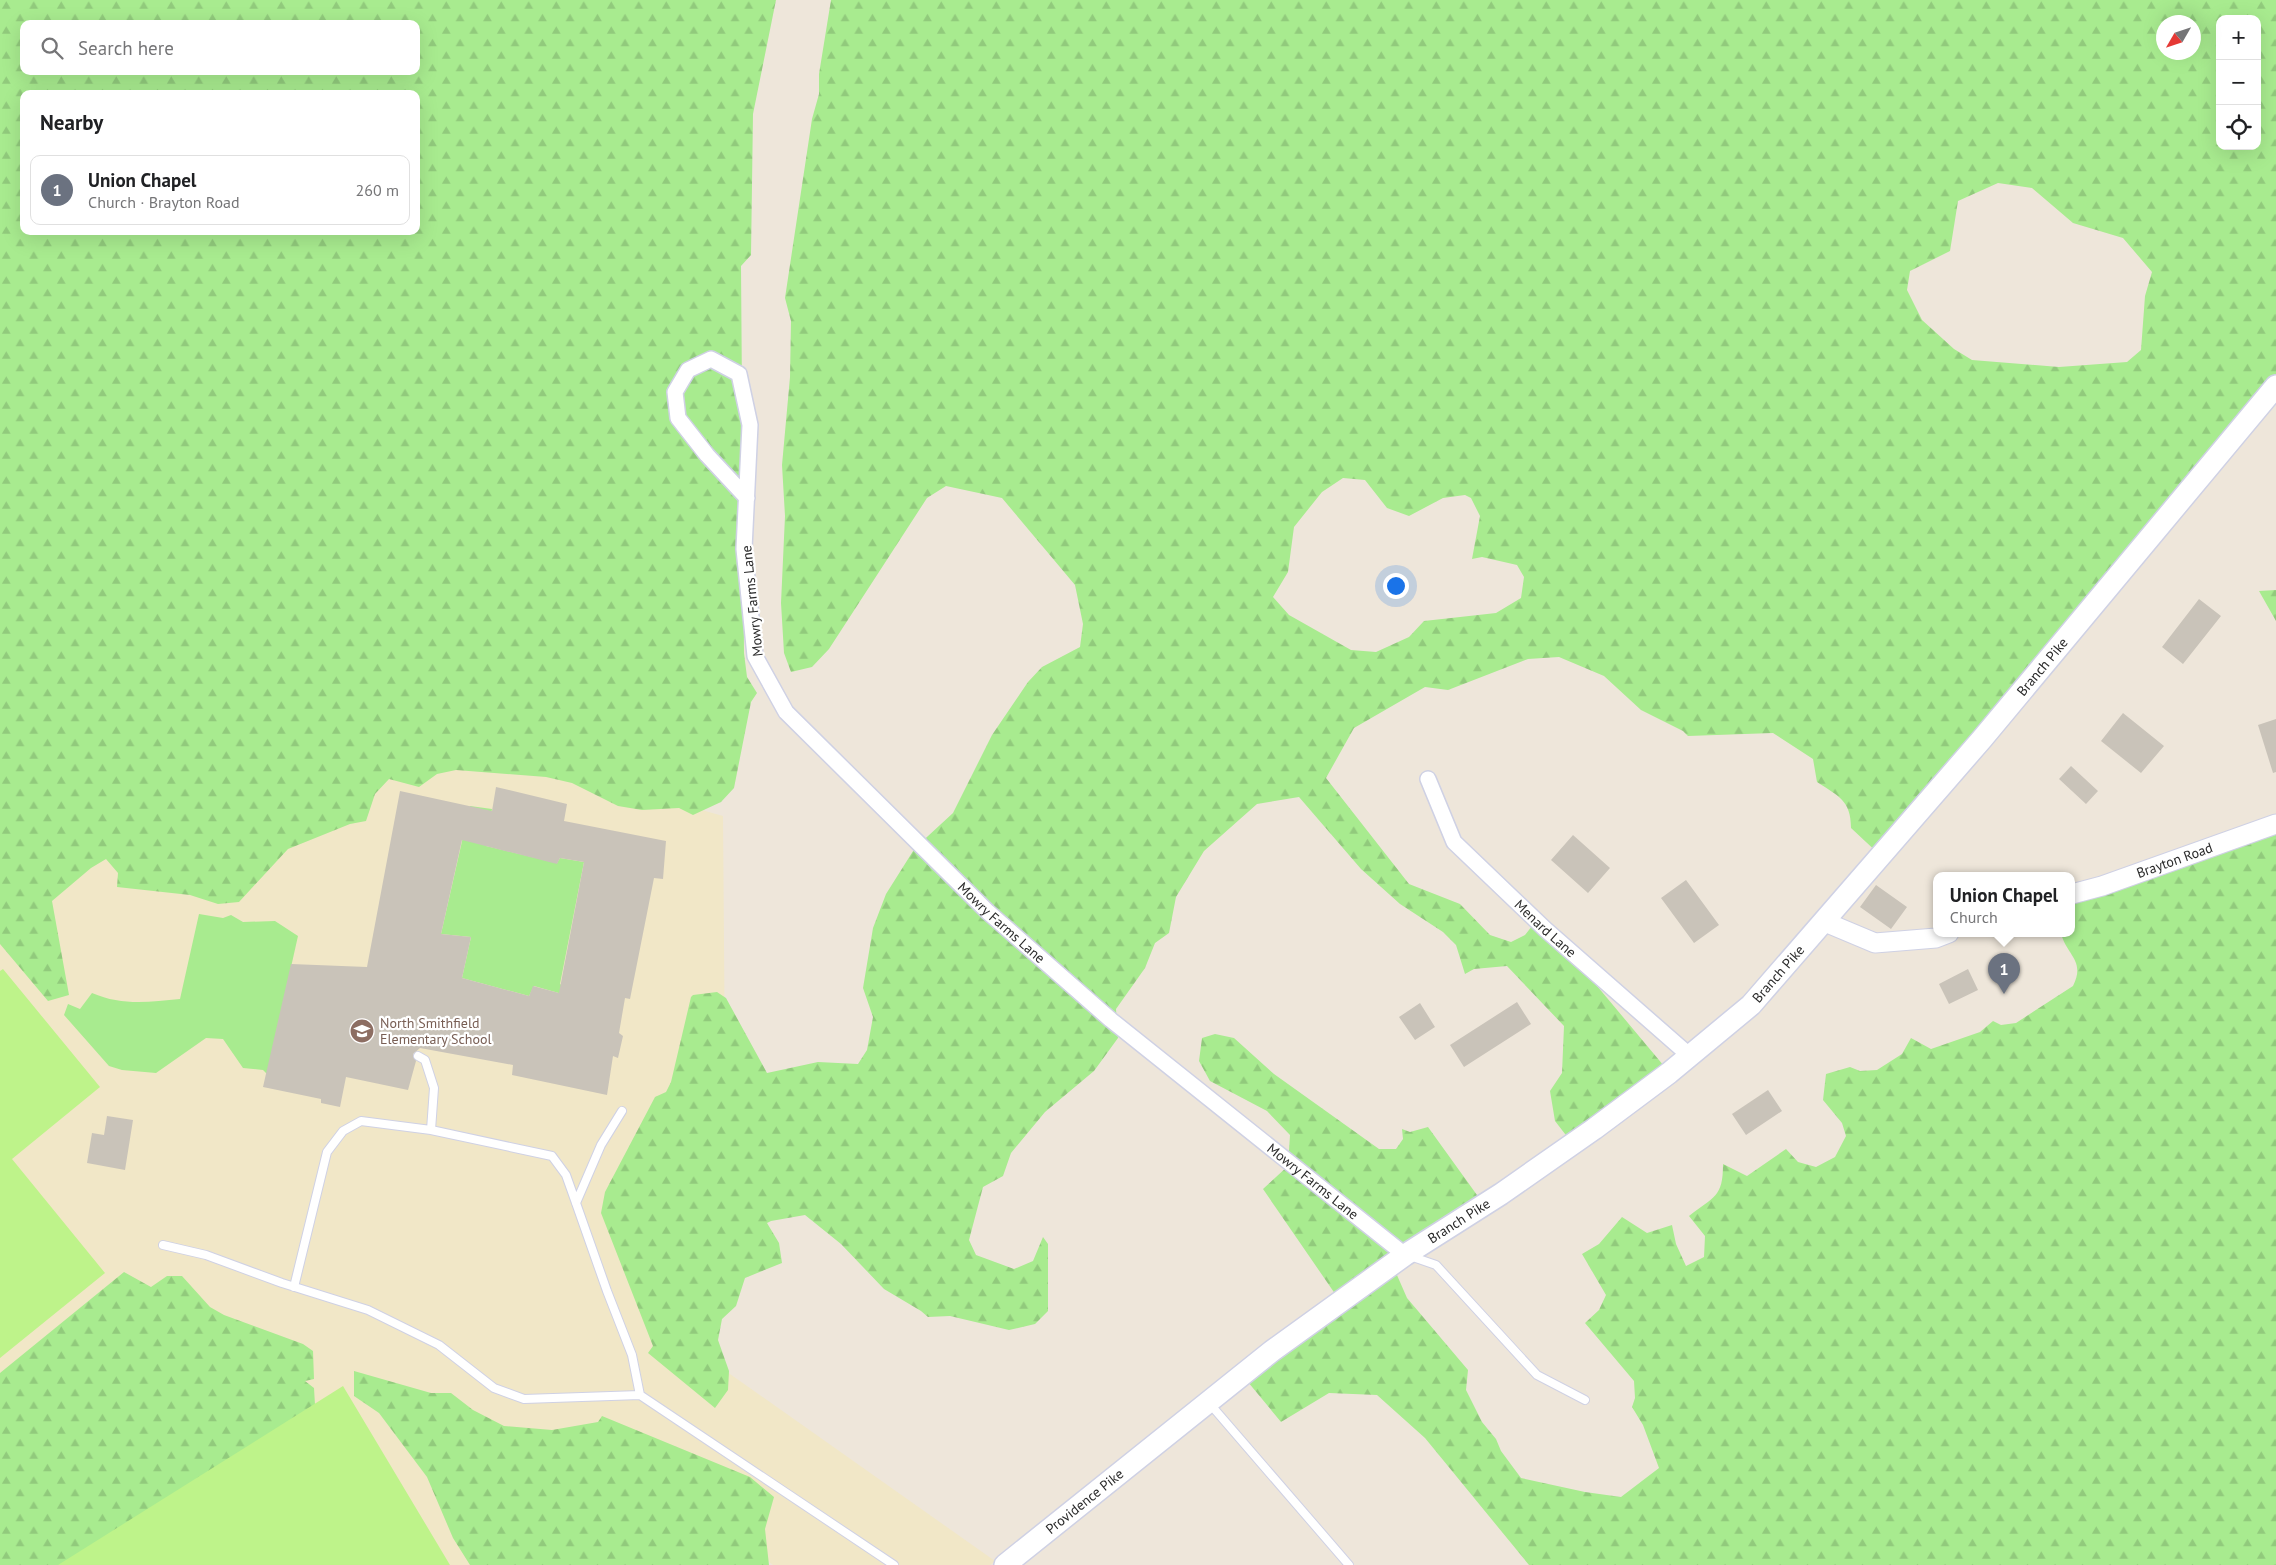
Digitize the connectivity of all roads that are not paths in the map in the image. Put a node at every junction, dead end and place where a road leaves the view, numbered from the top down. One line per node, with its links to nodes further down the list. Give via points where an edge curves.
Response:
1 (2276, 386): 6 (main road, Branch Pike)
2 (747, 498): 2 (street, Mowry Farms Lane, via 750,425 739,374 711,359 688,370 675,392 678,418); 14 (street, Mowry Farms Lane, via 744,549 755,656 786,712 988,912 1111,1020)
3 (1428, 779): 9 (street, Menard Lane, via 1454,842 1545,928)
4 (2276, 824): 5 (street, Brayton Road)
5 (2075, 893)
6 (1825, 922): 7 (street, via 1875,943); 9 (main road, Branch Pike, via 1751,1004)
7 (1939, 937)
8 (418, 1056): 11 (lane, via 425,1060 434,1088)
9 (1690, 1056): 14 (main road, Branch Pike, via 1594,1129)
10 (622, 1111): 12 (lane, via 601,1145)
11 (431, 1130): 12 (lane, via 552,1156 566,1176); 15 (lane, via 361,1121 343,1131 327,1152)
12 (576, 1203): 16 (lane, via 632,1355)
13 (163, 1245): 15 (lane, via 206,1255)
14 (1405, 1255): 17 (lane, via 1436,1265 1537,1375); 18 (main road, Branch Pike, via 1272,1351)
15 (294, 1287): 16 (lane, via 368,1310 439,1345 494,1388 524,1399)
16 (640, 1395): 20 (lane)
17 (1585, 1400)
18 (1209, 1402): 19 (main road, Branch Pike); 22 (lane)
19 (1164, 1437): 21 (main road, Providence Pike)
20 (894, 1565)
21 (1005, 1565)
22 (1349, 1565)

